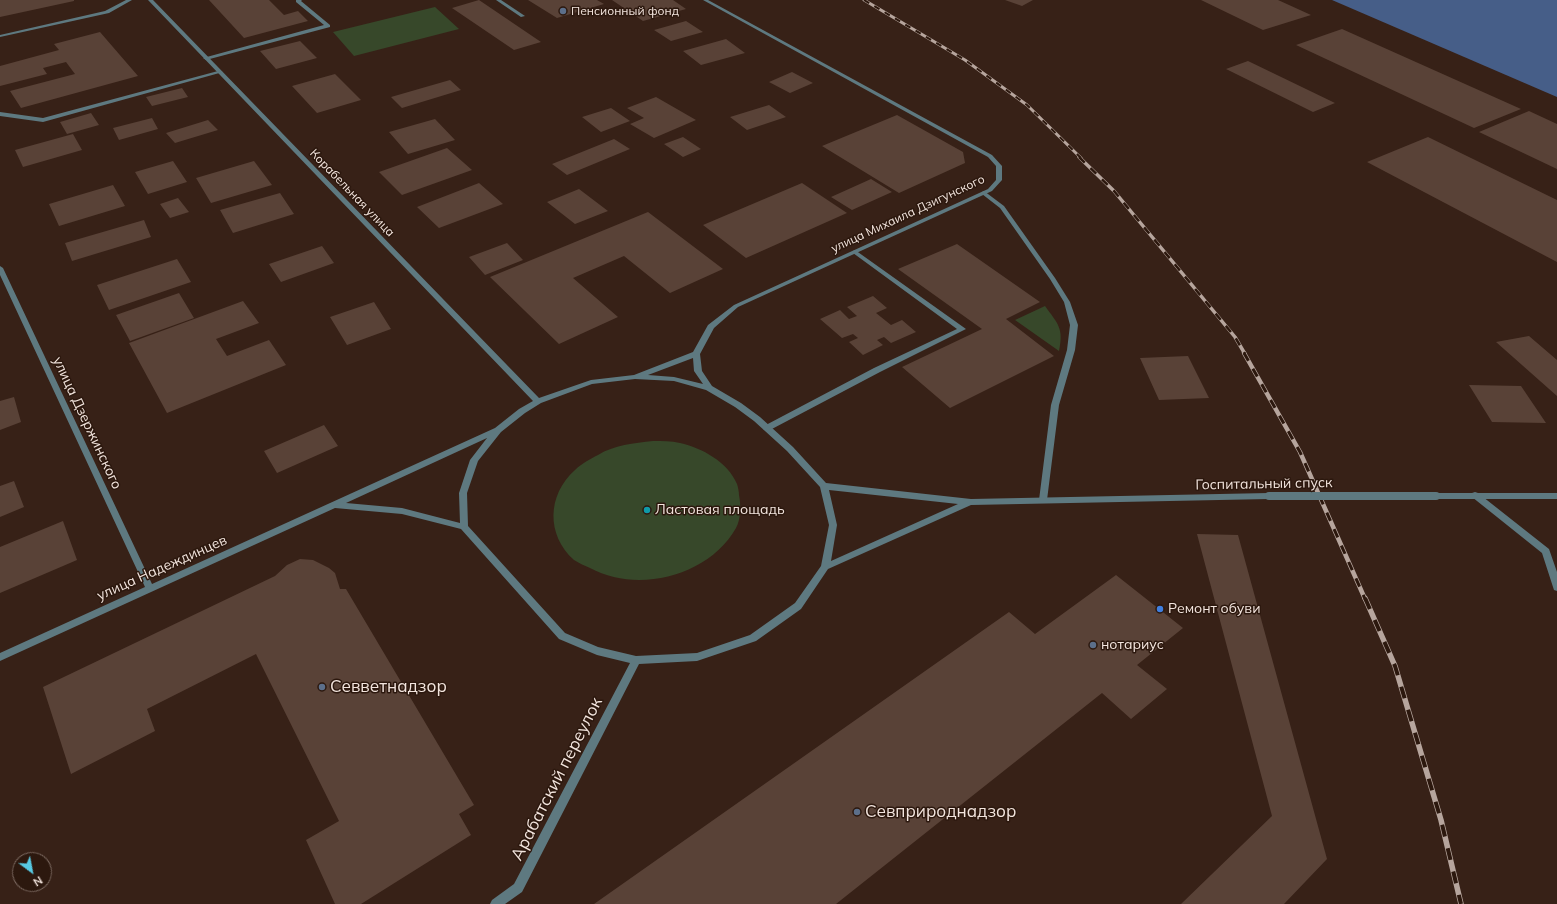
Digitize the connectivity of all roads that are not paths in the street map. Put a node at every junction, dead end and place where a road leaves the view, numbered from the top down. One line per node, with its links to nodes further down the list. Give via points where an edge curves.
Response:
1 (130, 0): 7 (street, via 107,12)
2 (150, 0): 8 (street, Корабельная улица)
3 (300, 0): 8 (street, via 298,1 328,26)
4 (498, 0): 6 (street)
5 (704, 0): 11 (street, улица Михаила Дзигунского, via 990,156 999,166 999,180)
6 (523, 16)
7 (0, 36)
8 (206, 58): 9 (street, Корабельная улица)
9 (220, 72): 10 (street, via 43,120); 17 (street, Корабельная улица)
10 (0, 114)
11 (984, 193): 12 (street, улица Михаила Дзигунского); 23 (street, via 1002,207 1053,279 1067,302 1074,325 1071,350 1056,405)
12 (855, 252): 14 (street, улица Михаила Дзигунского, via 736,306 711,327); 18 (street, via 962,329)
13 (0, 268): 29 (street, улица Дзержинского)
14 (696, 354): 15 (street, улица Надеждинцев); 16 (street, via 698,371)
15 (635, 377): 16 (street, via 674,379); 17 (street, улица Надеждинцев, via 591,382)
16 (709, 388): 18 (street, via 738,405)
17 (538, 401): 19 (street, улица Надеждинцев)
18 (767, 428): 20 (street)
19 (498, 430): 25 (street, улица Надеждинцев); 26 (street, улица Надеждинцев, via 474,460 463,493)
20 (824, 486): 24 (street); 27 (street, via 833,525)
21 (1475, 495): 22 (street, Госпитальный спуск); 23 (street, Госпитальный спуск, bridge); 28 (street, via 1546,551)
22 (1557, 496)
23 (1043, 500): 24 (street, Госпитальный спуск)
24 (971, 502): 27 (street)
25 (336, 505): 26 (street, улица Надеждинцев, via 402,511); 29 (street, улица Надеждинцев)
26 (464, 526): 31 (street, via 562,636 597,651)
27 (825, 567): 31 (street, via 798,606 753,638 697,657)
28 (1557, 587)
29 (150, 588): 30 (street, улица Надеждинцев)
30 (0, 657)
31 (636, 660): 32 (street, Арабатский переулок, via 518,888)
32 (496, 904)

